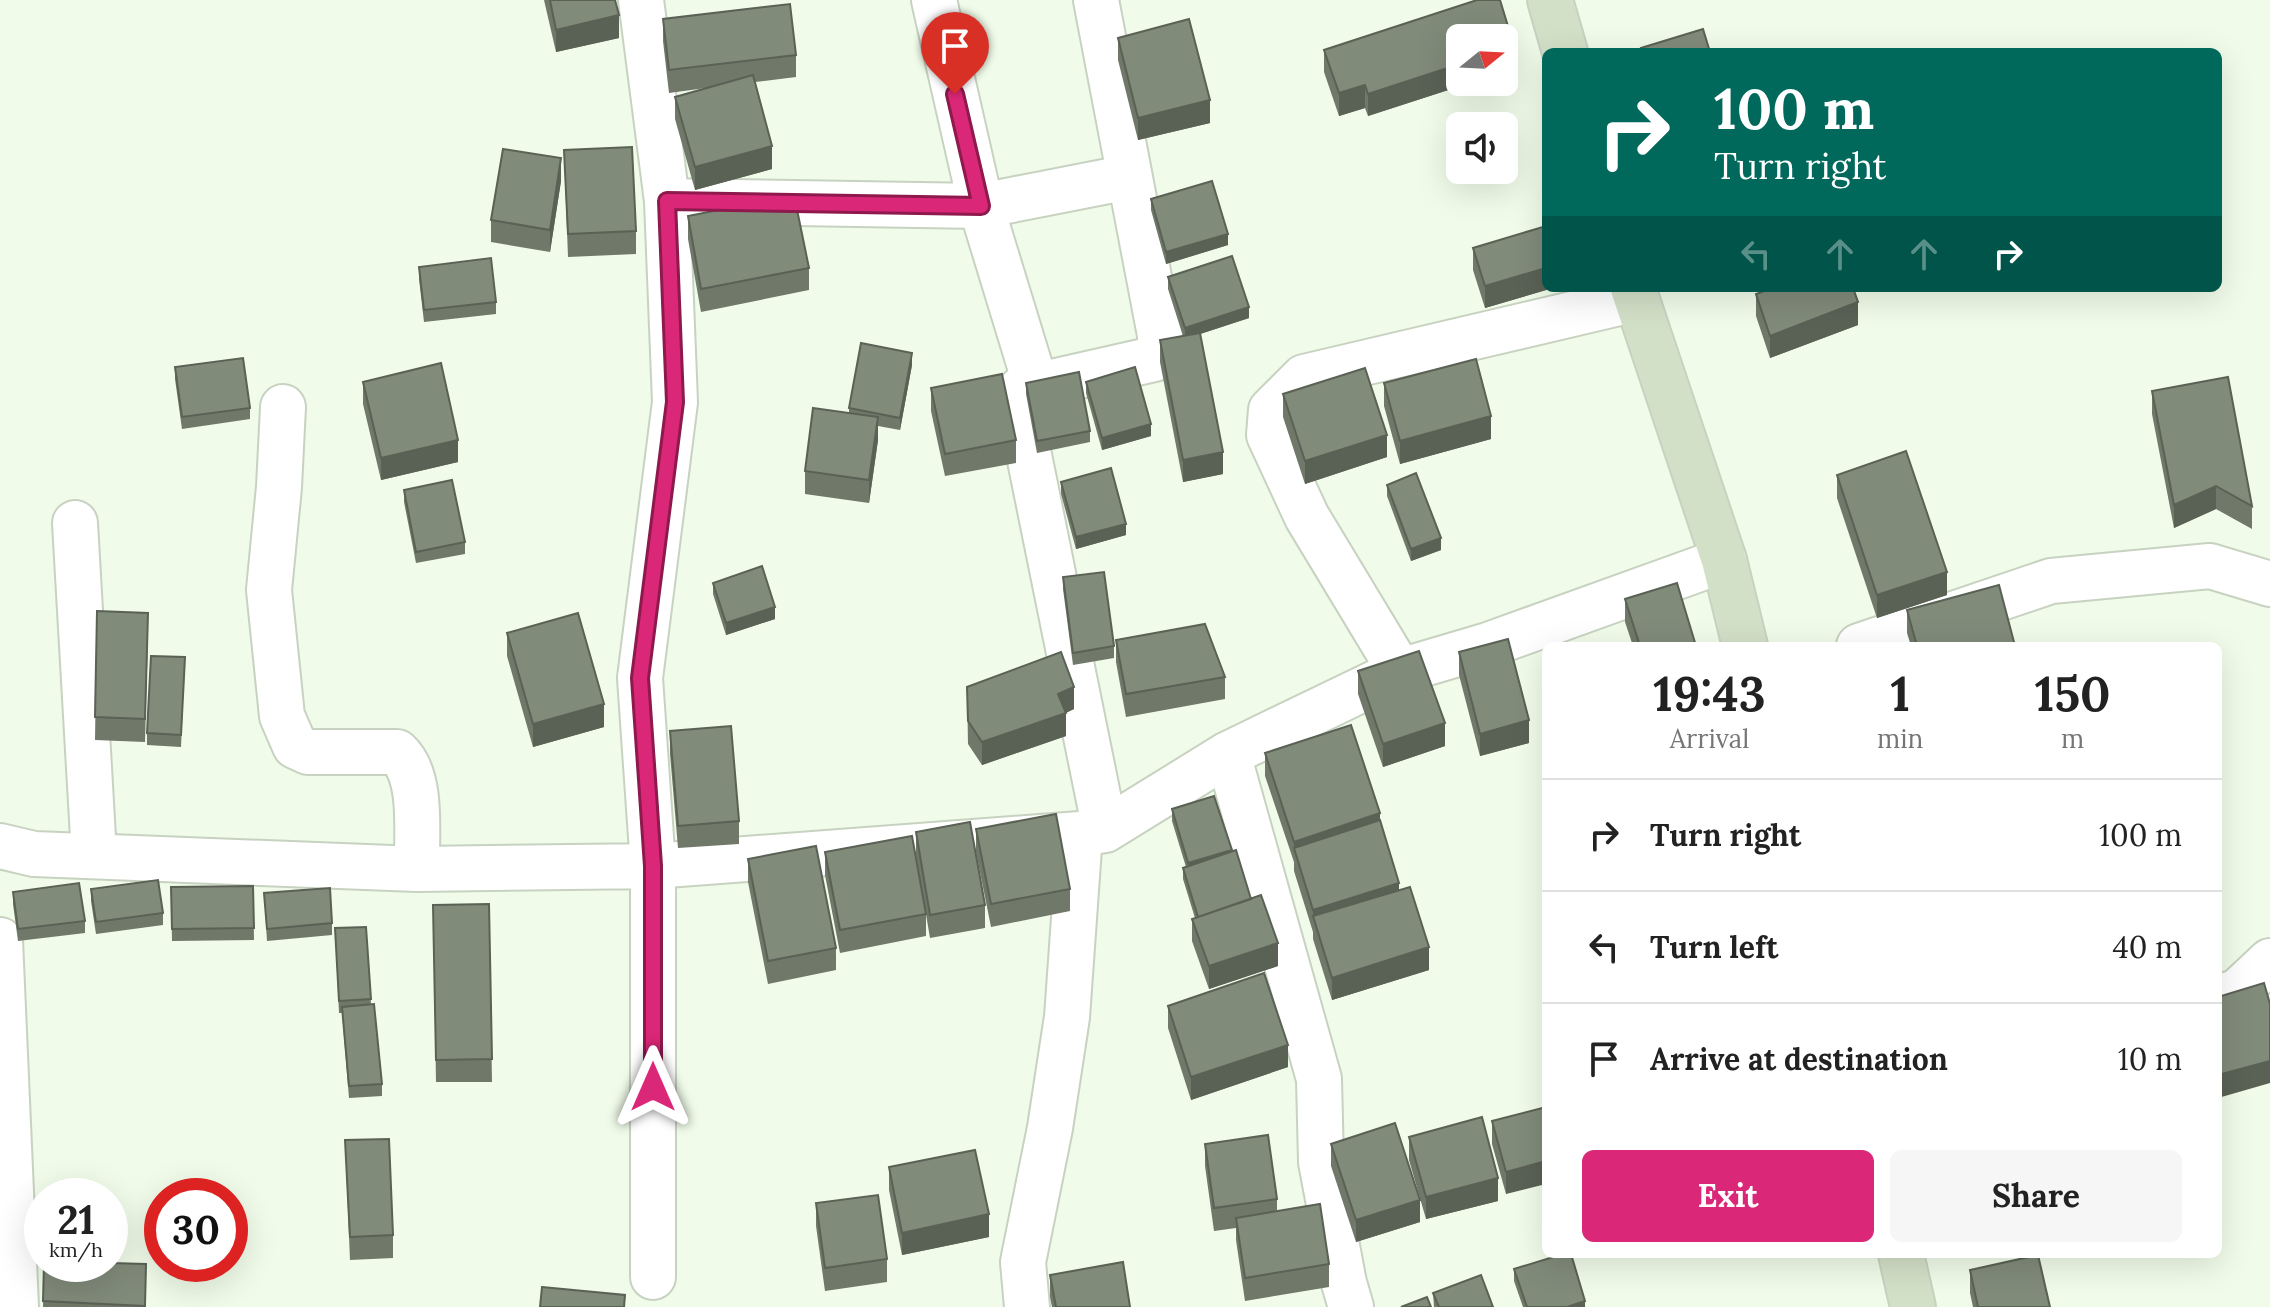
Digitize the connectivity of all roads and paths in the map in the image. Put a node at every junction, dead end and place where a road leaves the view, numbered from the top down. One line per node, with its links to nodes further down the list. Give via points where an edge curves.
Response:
1 (641, 0): 7 (street)
2 (934, 0): 8 (street)
3 (1096, 0): 6 (street)
4 (1550, 0): 5 (street)
5 (1564, 48)
6 (1129, 177): 8 (street); 10 (street, via 1160,351 1154,359)
7 (667, 201): 8 (street); 22 (street, via 675,402 640,678)
8 (981, 206): 10 (street)
9 (1634, 294): 13 (street); 17 (street, via 1304,377 1271,410 1269,435 1307,517)
10 (1036, 386): 19 (street, via 1021,389 1018,401)
11 (283, 407): 23 (street, via 269,590 282,716 295,746 308,752 397,752 407,761 414,782)
12 (75, 523): 21 (street)
13 (1724, 560): 15 (street); 17 (street)
14 (2270, 584): 16 (street, via 2210,566 2051,581)
15 (1744, 642)
16 (1871, 642)
17 (1400, 671): 18 (street)
18 (1228, 754): 19 (street); 32 (street, via 1319,1079 1321,1162)
19 (1092, 832): 22 (street); 31 (street, via 1050,1128 1023,1262)
20 (0, 846): 21 (street, via 34,854)
21 (94, 855): 23 (street)
22 (653, 866): 23 (street); 29 (street)
23 (417, 869)
24 (0, 940): 27 (street)
25 (2270, 961): 26 (street, via 2237,992)
26 (2222, 996)
27 (6, 1183): 30 (street)
28 (1902, 1258): 33 (street)
29 (653, 1277)
30 (16, 1307)
31 (1027, 1307)
32 (1351, 1307)
33 (1913, 1307)

